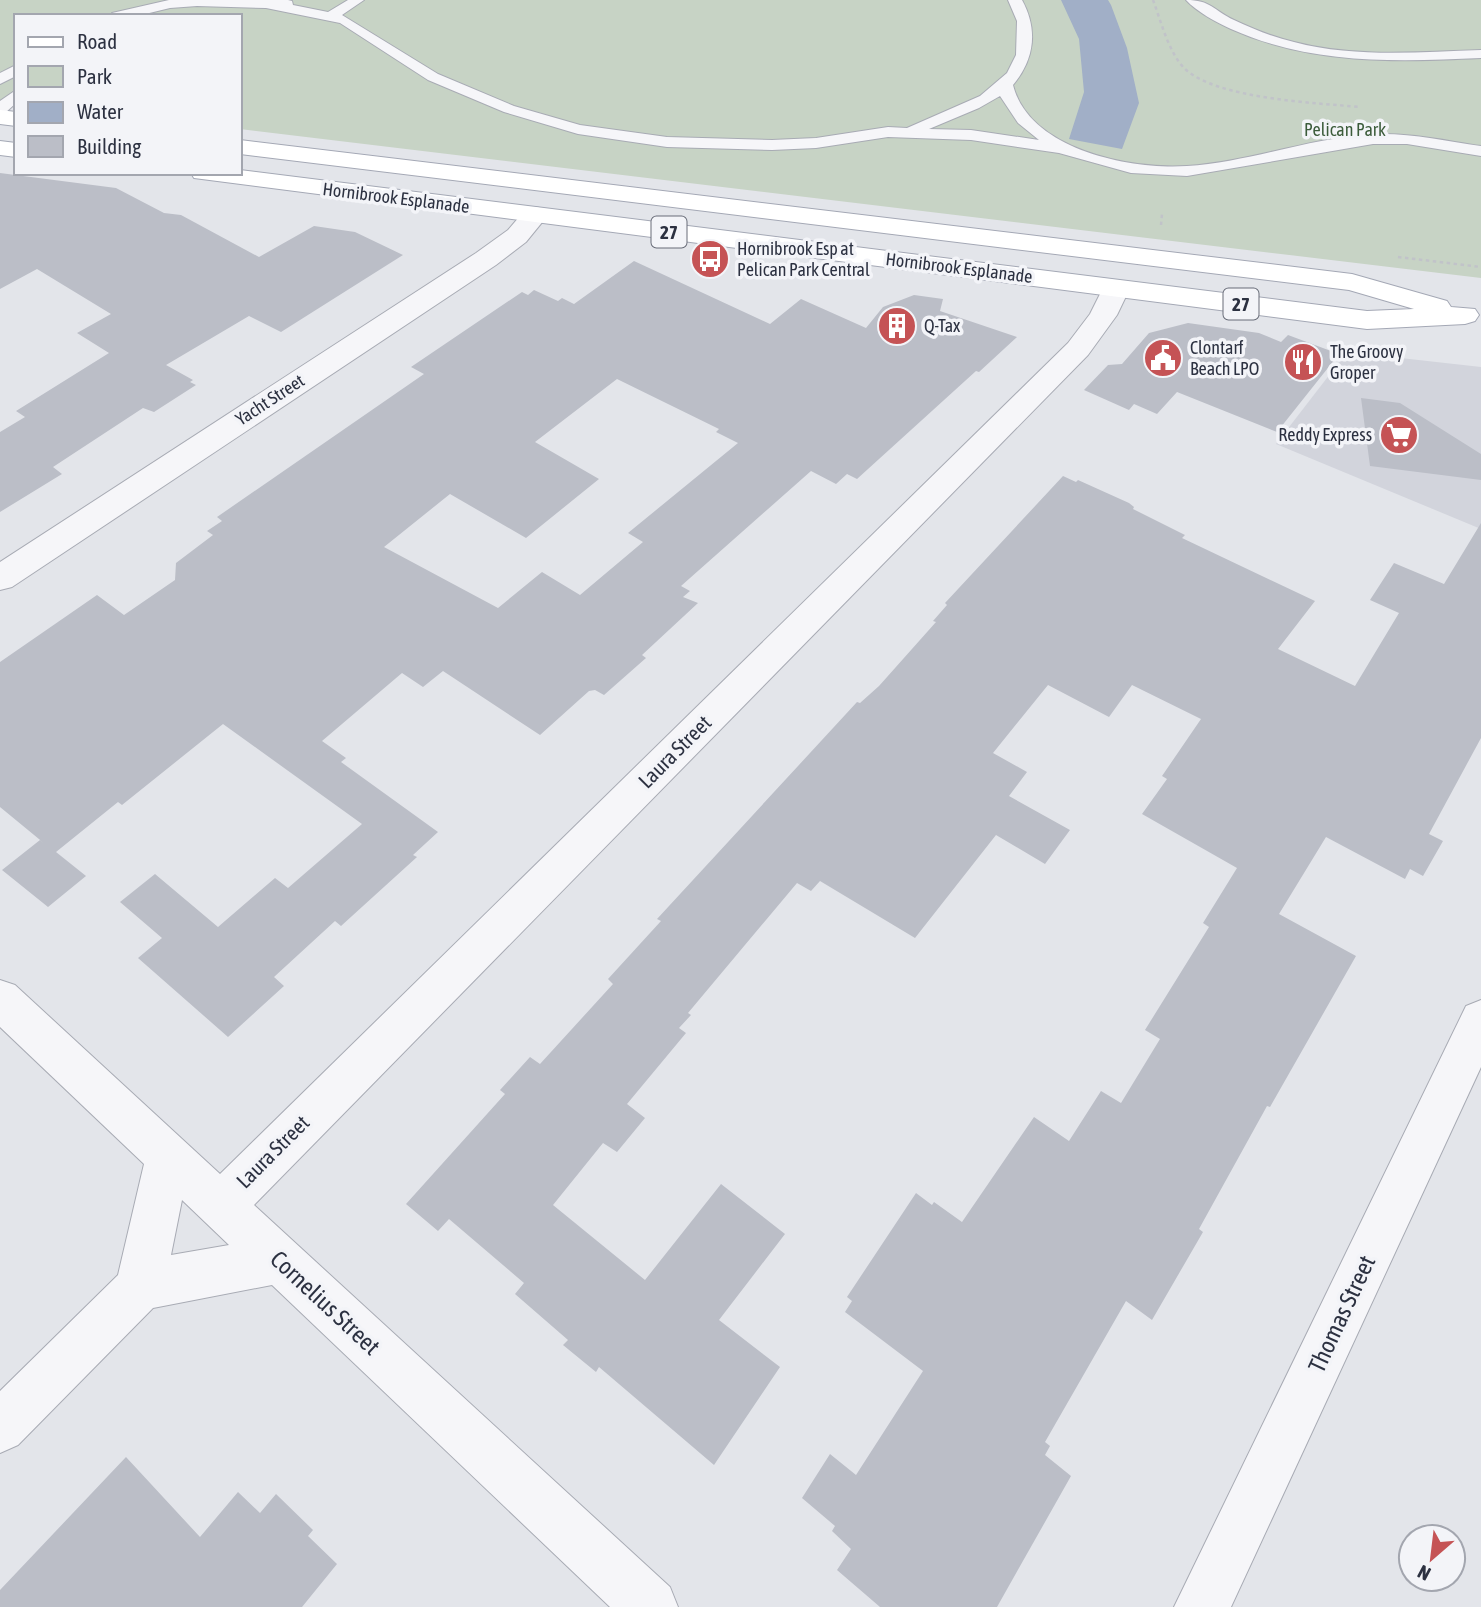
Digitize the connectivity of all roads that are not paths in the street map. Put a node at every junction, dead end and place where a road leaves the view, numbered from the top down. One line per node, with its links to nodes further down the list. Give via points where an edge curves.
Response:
1 (357, 0): 4 (lane)
2 (1015, 0): 7 (lane, via 1023,11 1027,38 1025,52)
3 (1194, 0): 6 (lane, via 1232,26 1317,52 1374,58)
4 (328, 4): 5 (lane, via 197,2); 10 (lane, via 433,77 509,109 578,129 667,142 730,145 816,143)
5 (126, 14)
6 (1481, 54)
7 (1005, 85): 10 (lane); 12 (lane, via 1007,99 1023,121)
8 (14, 96): 9 (lane)
9 (0, 110)
10 (909, 132): 12 (lane, via 981,136)
11 (242, 147): 17 (main road, Hornibrook Esplanade / 27, via 1352,282)
12 (1060, 148): 13 (lane, via 1131,168 1187,171 1373,139 1428,141)
13 (1481, 150)
14 (219, 175): 15 (main road, Hornibrook Esplanade / 27)
15 (535, 215): 16 (main road, Hornibrook Esplanade / 27); 18 (street, Yacht Street, via 517,236 486,259)
16 (1116, 288): 17 (main road, Hornibrook Esplanade / 27, via 1367,320); 22 (street, Laura Street, via 1078,349)
17 (1473, 316)
18 (0, 578)
19 (0, 999): 21 (street, Cornelius Street)
20 (1481, 1020): 27 (street, Thomas Street)
21 (169, 1157): 22 (street, Cornelius Street); 24 (street)
22 (220, 1205): 23 (street, Cornelius Street)
23 (278, 1260): 24 (street); 26 (street, Cornelius Street)
24 (139, 1288): 25 (street)
25 (0, 1427)
26 (650, 1607)
27 (1202, 1607)

